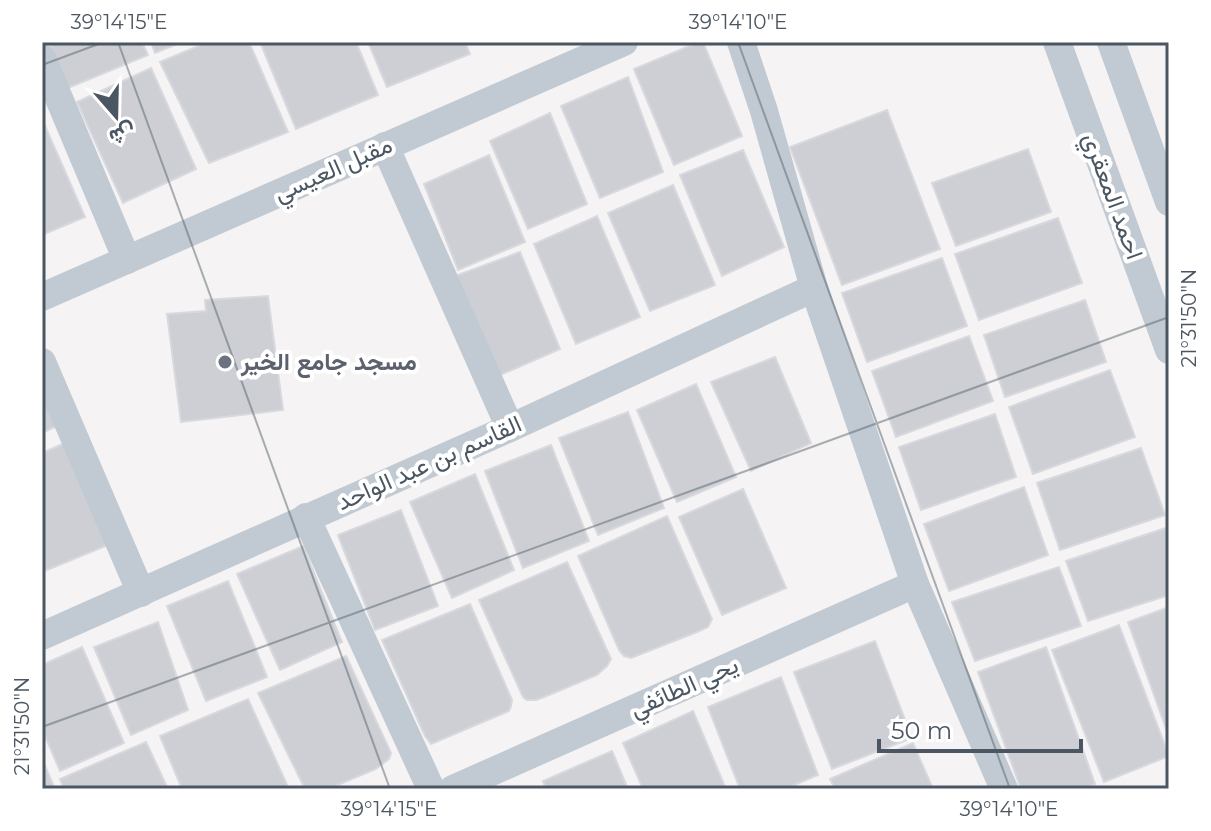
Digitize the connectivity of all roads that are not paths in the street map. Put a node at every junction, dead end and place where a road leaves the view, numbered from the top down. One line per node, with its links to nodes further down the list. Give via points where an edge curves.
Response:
1 (624, 42): 6 (street, مقبل العيسي)
2 (741, 42): 9 (street)
3 (1057, 42): 11 (street, احمد المعقري)
4 (1111, 42): 7 (street)
5 (42, 58): 8 (street)
6 (385, 146): 8 (street, مقبل العيسي); 13 (street)
7 (1169, 202)
8 (127, 260): 10 (street, مقبل العيسي)
9 (814, 288): 13 (street, القاسم بن عبد الواحد); 15 (street)
10 (42, 297)
11 (1169, 350)
12 (42, 362): 16 (street)
13 (510, 428): 14 (street, القاسم بن عبد الواحد)
14 (306, 517): 16 (street, القاسم بن عبد الواحد); 18 (street)
15 (915, 584): 19 (street, يحي الطائفي); 20 (street)
16 (141, 593): 17 (street, القاسم بن عبد الواحد)
17 (42, 636)
18 (431, 789)
19 (453, 789)
20 (1004, 789)

